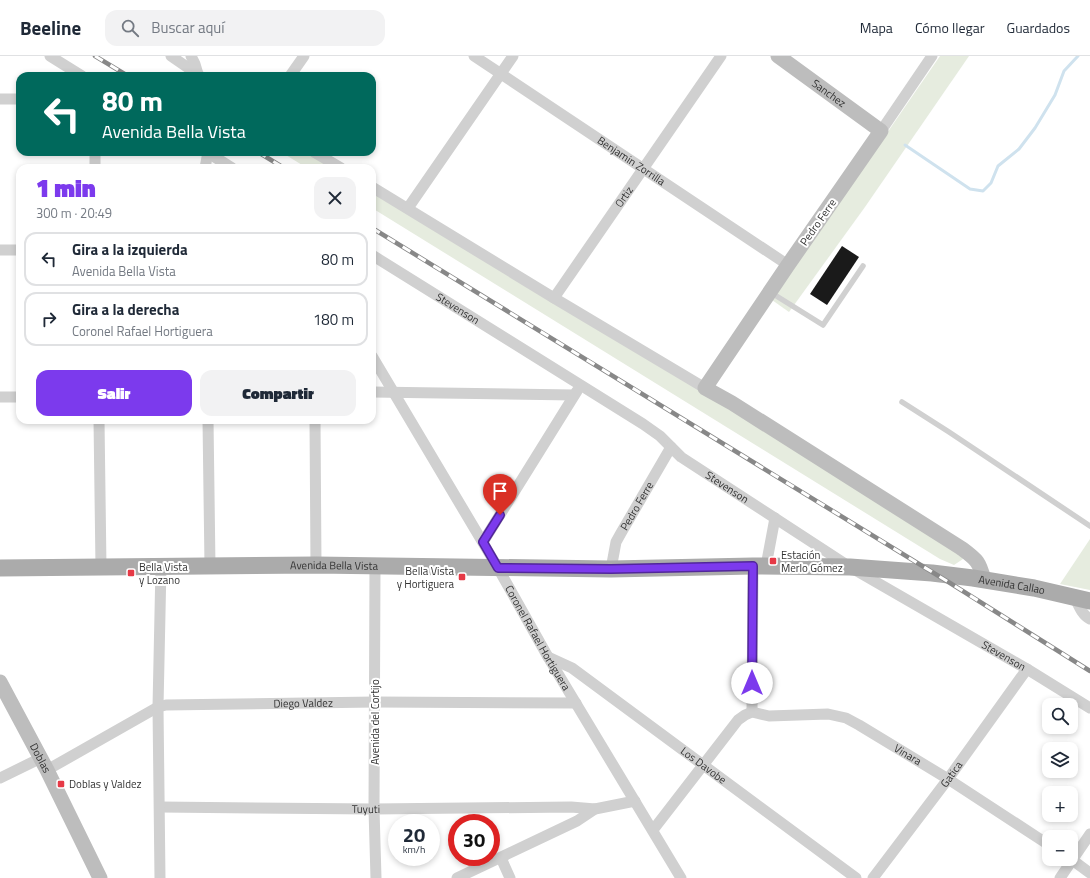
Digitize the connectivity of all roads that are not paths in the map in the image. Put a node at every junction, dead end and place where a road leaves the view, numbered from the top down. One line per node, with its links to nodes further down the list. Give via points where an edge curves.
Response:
1 (50, 56): 10 (street)
2 (170, 56): 11 (street)
3 (191, 56): 12 (street)
4 (304, 56): 13 (street)
5 (474, 56): 14 (street, Benjamin Zorrilla)
6 (513, 56): 14 (street)
7 (721, 56): 22 (street, Ortiz)
8 (778, 56): 17 (street, Sanchez)
9 (932, 56): 17 (street, Pedro Ferre)
10 (76, 72)
11 (194, 72)
12 (198, 72)
13 (293, 72)
14 (501, 74): 22 (street, Benjamin Zorrilla); 24 (street)
15 (0, 99): 16 (street)
16 (16, 99)
17 (880, 131): 28 (street, Pedro Ferre)
18 (213, 156): 20 (street)
19 (321, 156): 21 (street)
20 (226, 164)
21 (334, 164)
22 (644, 169): 28 (street, Benjamin Zorrilla); 31 (street, Ortiz)
23 (376, 189): 24 (street)
24 (408, 208): 31 (street)
25 (0, 250): 26 (street)
26 (16, 250)
27 (376, 258): 34 (street, Stevenson)
28 (788, 266): 30 (street, Pedro Ferre)
29 (863, 266): 30 (lane, via 823,325)
30 (770, 292): 33 (street, Pedro Ferre)
31 (554, 298): 33 (street)
32 (376, 363): 36 (street, Coronel Rafael Hortiguera)
33 (705, 388): 58 (street, via 961,548 974,557)
34 (577, 390): 36 (street); 43 (street, Stevenson, via 660,436); 46 (street)
35 (376, 392): 36 (street)
36 (394, 392): 46 (street, Coronel Rafael Hortiguera)
37 (0, 397): 38 (street)
38 (16, 397)
39 (902, 402): 45 (lane)
40 (99, 424): 54 (street)
41 (208, 424): 49 (street)
42 (315, 424): 47 (street)
43 (671, 447): 44 (street, Stevenson, via 681,457); 56 (street, Pedro Ferre, via 616,542)
44 (775, 518): 51 (street); 52 (street, Stevenson)
45 (1090, 526)
46 (483, 542): 55 (street, Coronel Rafael Hortiguera)
47 (316, 565): 49 (main road, Avenida Bella Vista); 50 (main road, Avenida Bella Vista)
48 (161, 566): 49 (main road, Avenida Bella Vista); 54 (main road, Avenida Bella Vista); 66 (street)
49 (210, 566)
50 (375, 566): 55 (main road, Avenida Bella Vista); 64 (street, Avenida del Cortijo)
51 (759, 566): 52 (main road, Avenida Bella Vista); 56 (main road, Avenida Bella Vista); 68 (street)
52 (850, 566): 57 (main road, Avenida Bella Vista); 62 (street, Stevenson)
53 (0, 568): 54 (main road, Avenida Bella Vista)
54 (101, 568)
55 (498, 568): 56 (main road, Avenida Bella Vista); 61 (street, Coronel Rafael Hortiguera)
56 (611, 569)
57 (932, 573): 58 (main road, Avenida Callao)
58 (984, 580): 59 (main road, Avenida Callao)
59 (1083, 599): 60 (street, via 1080,608)
60 (1090, 619)
61 (548, 657): 65 (street, Coronel Rafael Hortiguera); 70 (street, Los Davobe, via 572,668)
62 (1027, 669): 67 (street, Stevenson); 72 (street, Gatica)
63 (0, 682): 69 (street, Doblas)
64 (375, 702): 65 (street, Diego Valdez); 66 (street, Diego Valdez); 75 (street, Avenida del Cortijo)
65 (576, 703): 73 (street, Coronel Rafael Hortiguera)
66 (158, 707): 69 (street, Diego Valdez); 74 (street)
67 (1090, 708)
68 (752, 712): 70 (street, via 738,720); 72 (street, Vinara, via 769,716 828,714 846,718)
69 (44, 764): 71 (street, Diego Valdez); 85 (street, Doblas)
70 (704, 764): 77 (street); 91 (street, Los Davobe)
71 (0, 778)
72 (948, 779): 79 (street, Vinara); 92 (street, Gatica)
73 (635, 801): 76 (street); 77 (street, Coronel Rafael Hortiguera)
74 (160, 807): 75 (street, Tuyuti); 86 (street)
75 (374, 809): 76 (street, Tuyuti); 87 (street, Avenida del Cortijo)
76 (596, 809): 81 (street)
77 (653, 830): 90 (street, Coronel Rafael Hortiguera)
78 (1090, 834): 80 (street)
79 (1042, 840)
80 (1078, 851)
81 (501, 858): 88 (street); 89 (street)
82 (1078, 864): 84 (street)
83 (1068, 866): 93 (street)
84 (1090, 873)
85 (96, 877)
86 (160, 878)
87 (376, 878)
88 (457, 878)
89 (510, 878)
90 (682, 878)
91 (856, 878)
92 (873, 878)
93 (1060, 878)

